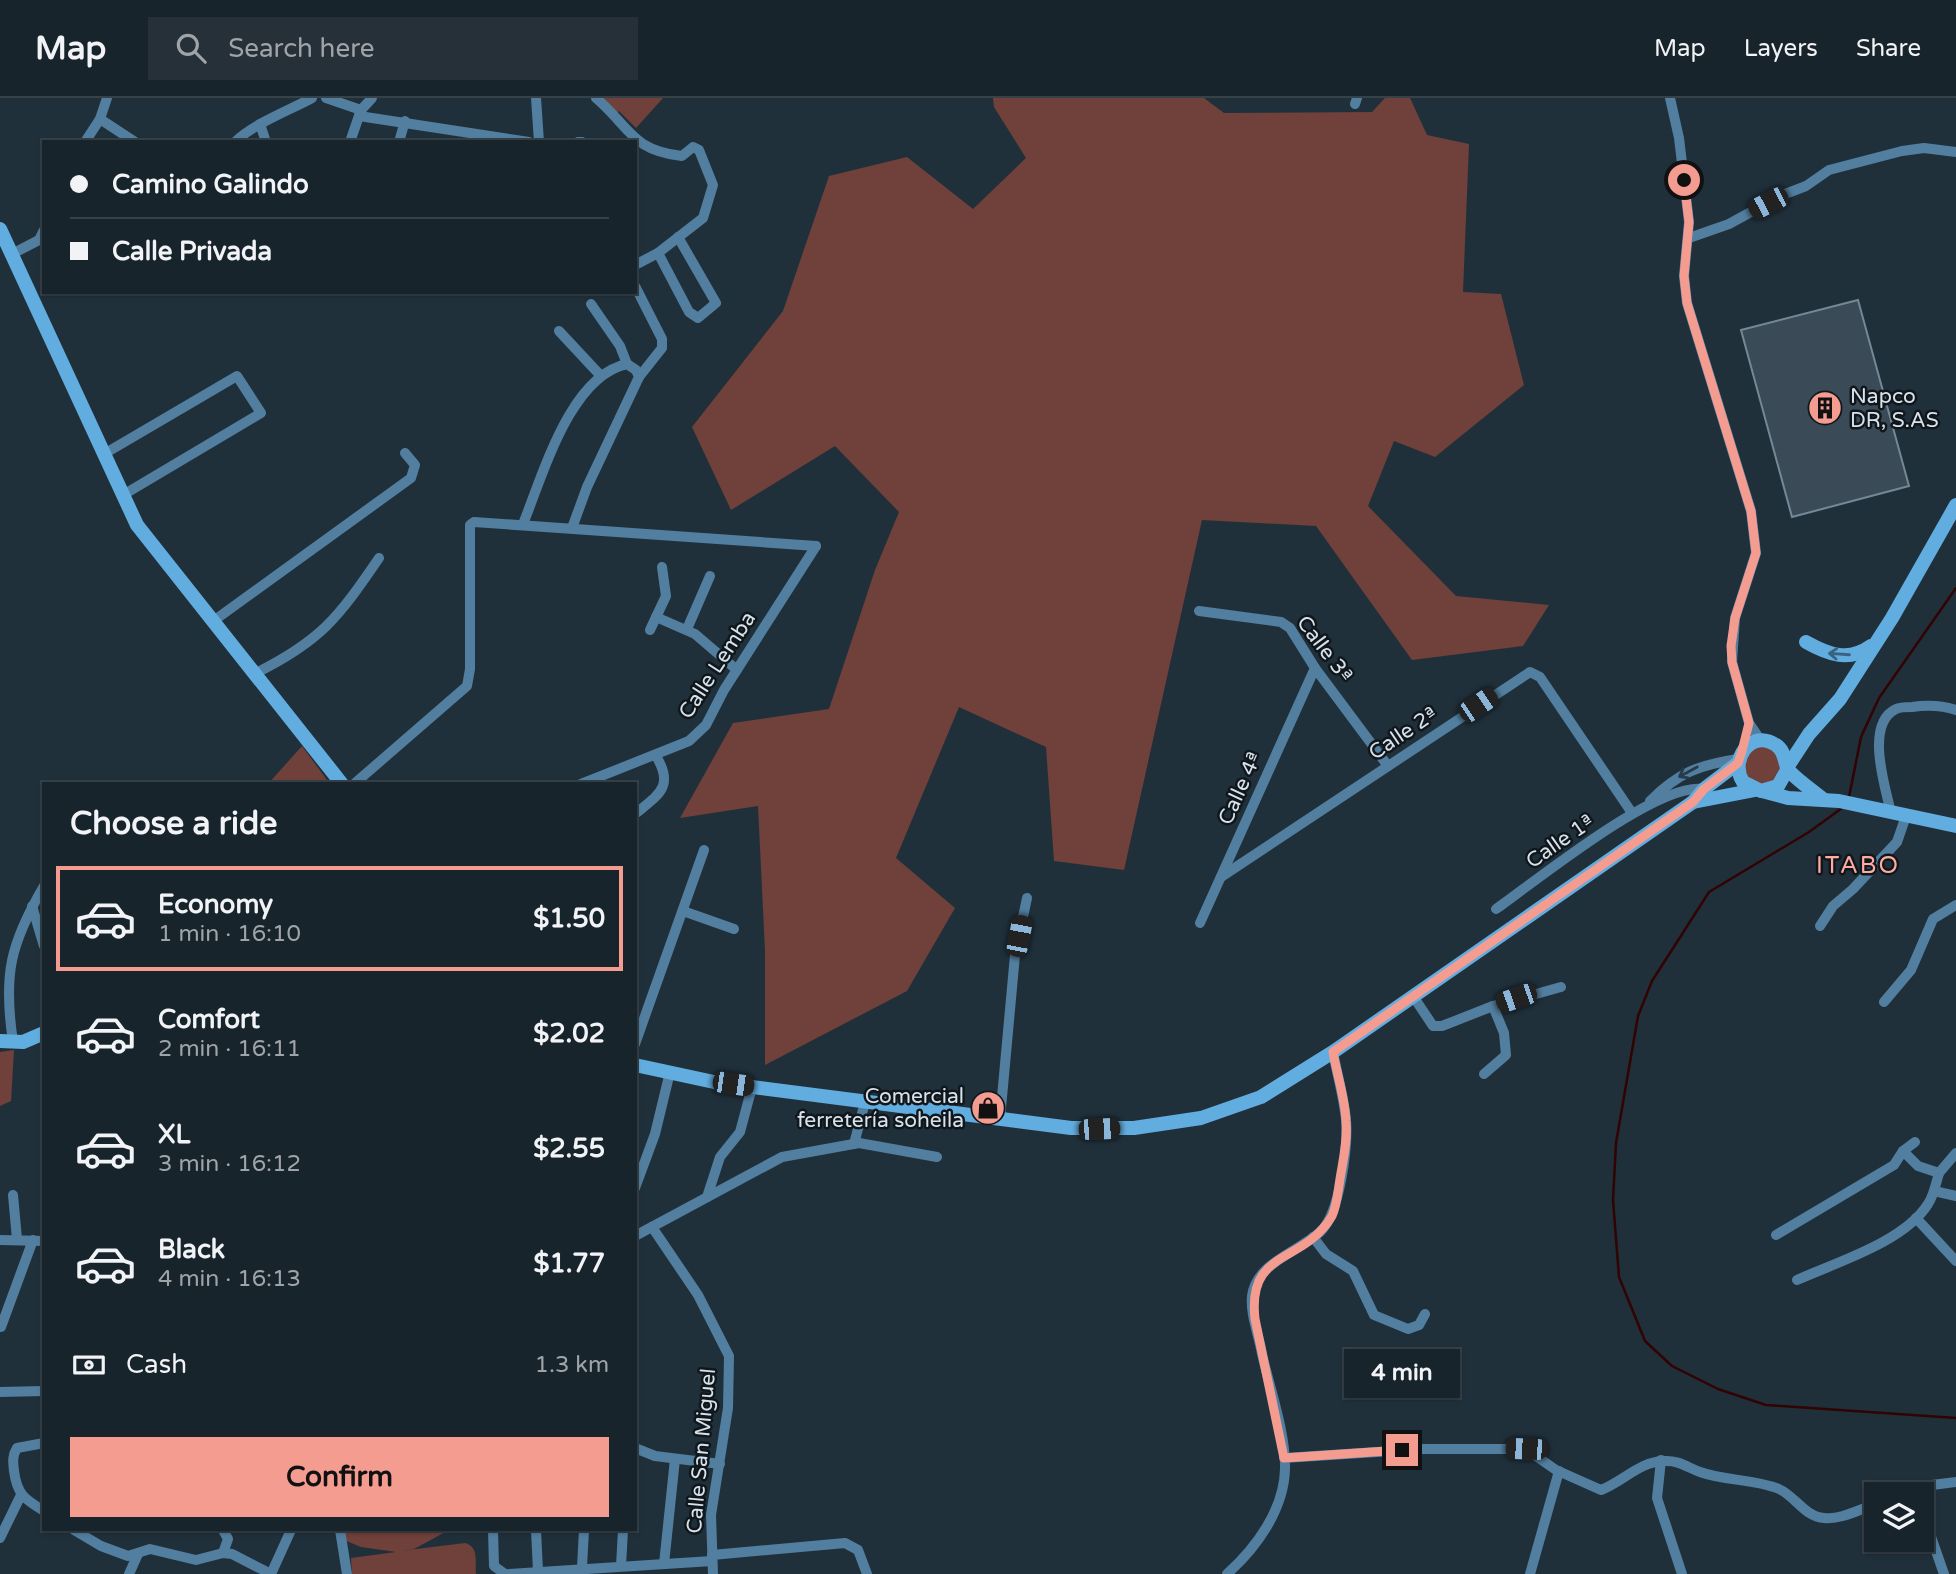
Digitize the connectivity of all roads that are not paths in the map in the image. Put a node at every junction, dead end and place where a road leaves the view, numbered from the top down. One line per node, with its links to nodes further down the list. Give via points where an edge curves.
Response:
1 (107, 98): 9 (street)
2 (312, 98): 11 (street)
3 (326, 98): 8 (street)
4 (372, 98): 8 (street)
5 (536, 98): 19 (street)
6 (596, 98): 23 (street, via 644,147 682,156 693,147 699,150 713,185 703,218)
7 (1670, 98): 24 (street, via 1679,138)
8 (360, 113): 10 (street); 16 (street)
9 (100, 119): 12 (street); 13 (street)
10 (405, 121): 17 (street); 18 (street)
11 (260, 124): 14 (street); 15 (street)
12 (86, 140)
13 (132, 140)
14 (236, 140)
15 (265, 140)
16 (351, 140)
17 (400, 140)
18 (517, 140)
19 (539, 140)
20 (1956, 152): 24 (street, via 1902,151 1829,170 1729,224)
21 (0, 229): 26 (street)
22 (42, 234): 26 (street)
23 (678, 237): 25 (street); 25 (street, via 716,303 698,318 689,312)
24 (1689, 238): 54 (street, via 1684,276 1687,303 1737,460 1755,539 1756,553 1731,646)
25 (657, 253): 27 (street)
26 (12, 254): 35 (street)
27 (637, 264)
28 (637, 290): 33 (street, via 662,339 662,348)
29 (591, 304): 31 (street)
30 (558, 331): 32 (street)
31 (627, 364): 32 (street); 33 (street)
32 (600, 375): 38 (street, via 565,422)
33 (639, 377): 39 (street)
34 (405, 453): 45 (street, via 415,465 411,478)
35 (104, 454): 36 (street); 36 (street, via 237,376 261,413)
36 (123, 495): 45 (street, via 137,525)
37 (1956, 505): 49 (street)
38 (523, 524): 39 (street); 63 (street, via 470,525 467,686)
39 (572, 528): 51 (street, Calle Lemba, via 816,546)
40 (379, 558): 52 (street, via 329,627 301,649)
41 (662, 567): 44 (street, via 666,596)
42 (710, 576): 46 (street)
43 (1199, 611): 50 (street, Calle 3ª, via 1281,622 1290,628)
44 (656, 617): 46 (street); 47 (street)
45 (212, 622): 52 (street)
46 (687, 629): 51 (street)
47 (649, 630)
48 (1806, 642): 49 (street, one-way to 48, via 1861,653 1833,656)
49 (1872, 645): 55 (street, via 1834,707)
50 (1315, 668): 60 (street, Calle 3ª); 76 (street, Calle 4ª)
51 (737, 670): 58 (street, Calle Lemba, via 706,725 689,741)
52 (254, 674): 62 (street)
53 (1956, 710): 73 (street, via 1921,706 1896,709 1886,718 1878,745)
54 (1749, 723): 56 (street); 59 (street)
55 (1809, 734): 57 (street); 61 (street)
56 (1761, 741): 57 (street); 59 (street, via 1752,743)
57 (1776, 745): 61 (street)
58 (656, 756): 64 (street, Calle Lemba); 71 (street, via 664,768 665,783)
59 (1739, 758): 65 (street); 66 (street, via 1740,776); 70 (street, Calle 1ª, one-way to 70, via 1687,771)
60 (1388, 766): 72 (street, Calle 2ª, via 1530,672 1540,677); 76 (street, Calle 2ª)
61 (1787, 768): 66 (street, via 1778,786); 68 (street)
62 (340, 782)
63 (356, 782)
64 (586, 782)
65 (1704, 789): 67 (street); 69 (street); 70 (street, Calle 1ª, via 1689,788)
66 (1758, 790): 67 (street); 68 (street)
67 (1720, 796): 69 (street)
68 (1824, 800): 73 (street)
69 (1693, 802): 88 (street)
70 (1646, 804): 72 (street, Calle 1ª)
71 (637, 812)
72 (1632, 813): 81 (street, Calle 1ª)
73 (1898, 815): 74 (street); 84 (street, via 1897,842 1833,905)
74 (1956, 826)
75 (704, 850): 82 (street)
76 (1222, 877): 83 (street, Calle 4ª)
77 (42, 889): 80 (street)
78 (1027, 898): 100 (street, via 1014,966)
79 (1956, 905): 89 (street, via 1933,919 1911,970)
80 (32, 906): 86 (street); 93 (street, via 8,976)
81 (1496, 909)
82 (683, 911): 85 (street); 92 (street)
83 (1200, 923)
84 (1819, 926)
85 (734, 929)
86 (42, 939)
87 (1561, 987): 90 (street)
88 (1413, 996): 90 (street, via 1433,1026); 94 (street)
89 (1884, 1002)
90 (1493, 1006): 97 (street, via 1504,1033 1506,1055)
91 (42, 1034): 93 (street, via 23,1042)
92 (637, 1038)
93 (7, 1041)
94 (1333, 1052): 100 (street, via 1261,1097 1229,1111 1178,1123 1099,1129); 116 (street, via 1346,1121 1345,1144 1334,1212)
95 (637, 1065): 96 (street)
96 (670, 1072): 98 (street); 107 (street)
97 (1484, 1074)
98 (752, 1087): 99 (street); 111 (street, via 740,1132 719,1157)
99 (865, 1102): 100 (street); 102 (street)
100 (1000, 1119)
101 (1915, 1142): 103 (street)
102 (854, 1144): 105 (street); 111 (street, via 782,1157)
103 (1903, 1151): 106 (street, via 1918,1166); 115 (street, via 1894,1165)
104 (1956, 1153): 106 (street)
105 (937, 1157)
106 (1939, 1173): 108 (street)
107 (637, 1183)
108 (1934, 1191): 110 (street); 112 (street)
109 (13, 1195): 117 (street)
110 (1956, 1196)
111 (707, 1197): 113 (street)
112 (1916, 1218): 120 (street); 121 (street, via 1877,1245)
113 (652, 1227): 114 (street); 133 (street, Calle San Miguel, via 698,1294 729,1356)
114 (637, 1235)
115 (1776, 1235)
116 (1313, 1237): 122 (street, via 1320,1249 1353,1271 1374,1315 1408,1329 1419,1325); 130 (street, via 1269,1265 1252,1296)
117 (17, 1239): 118 (street); 119 (street)
118 (0, 1240)
119 (38, 1240): 123 (street)
120 (1956, 1261)
121 (1797, 1280)
122 (1425, 1314)
123 (1, 1327)
124 (42, 1391): 125 (street)
125 (0, 1392)
126 (42, 1443): 128 (street, via 17,1448)
127 (637, 1449): 131 (street)
128 (13, 1457): 129 (street); 137 (street)
129 (0, 1458)
130 (1284, 1458): 134 (street, via 1424,1449 1526,1449); 163 (street, via 1285,1471 1266,1529)
131 (676, 1459): 133 (street); 153 (street)
132 (1661, 1460): 134 (street, via 1601,1490); 138 (street, via 1781,1490 1822,1518); 165 (street, via 1657,1498)
133 (720, 1464): 152 (street, Calle San Miguel, via 711,1515)
134 (1559, 1471): 164 (street)
135 (1956, 1482): 136 (street)
136 (1934, 1485)
137 (21, 1495): 139 (street); 148 (street)
138 (1864, 1508)
139 (42, 1510)
140 (76, 1531): 151 (street, via 117,1553)
141 (224, 1531): 150 (street, via 228,1539)
142 (291, 1531): 158 (street)
143 (340, 1531): 159 (street)
144 (493, 1531): 160 (street, via 494,1566)
145 (537, 1531): 156 (street)
146 (584, 1531): 155 (street)
147 (624, 1531): 154 (street)
148 (0, 1538)
149 (1934, 1545): 166 (street)
150 (223, 1553): 151 (street, via 197,1560 150,1549); 158 (street)
151 (138, 1554): 157 (street)
152 (712, 1558): 153 (street); 161 (street, Calle San Miguel); 162 (street, via 845,1544 858,1550)
153 (664, 1564): 154 (street)
154 (621, 1566): 155 (street)
155 (582, 1567): 156 (street)
156 (538, 1571): 160 (street)
157 (129, 1574)
158 (271, 1574)
159 (347, 1574)
160 (507, 1574)
161 (713, 1574)
162 (867, 1574)
163 (1227, 1574)
164 (1530, 1574)
165 (1682, 1574)
166 (1944, 1574)

